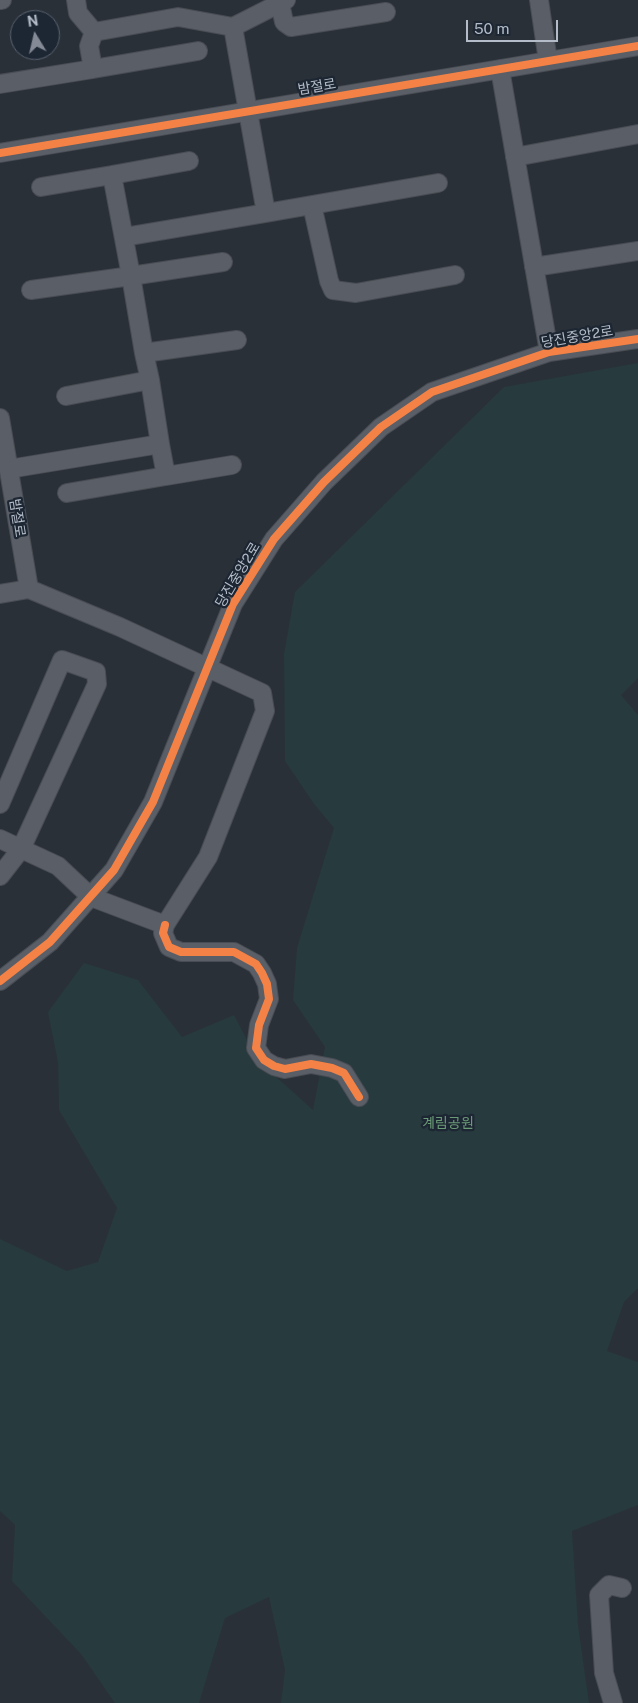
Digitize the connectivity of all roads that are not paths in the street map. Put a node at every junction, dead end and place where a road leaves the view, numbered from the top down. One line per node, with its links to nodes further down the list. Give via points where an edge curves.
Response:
1 (76, 0): 6 (street, via 78,13)
2 (539, 0): 9 (street)
3 (283, 2): 4 (street, via 284,22 291,27); 5 (street)
4 (386, 12)
5 (233, 27): 6 (street, via 178,17); 13 (street)
6 (94, 32): 10 (street, via 89,46)
7 (638, 46): 9 (street, 밤절로)
8 (198, 51): 10 (street)
9 (548, 61): 11 (street, 밤절로)
10 (93, 69): 12 (street)
11 (500, 69): 13 (street, 밤절로); 16 (street)
12 (0, 84)
13 (249, 112): 15 (street, 밤절로); 22 (street)
14 (638, 134): 16 (street)
15 (0, 153)
16 (515, 157): 26 (street)
17 (189, 161): 18 (street)
18 (112, 175): 20 (street); 23 (street)
19 (438, 183): 21 (street)
20 (41, 187)
21 (312, 205): 22 (street); 28 (street, via 333,290 356,293)
22 (266, 213): 23 (street)
23 (124, 237): 27 (street)
24 (638, 251): 26 (street)
25 (223, 262): 27 (street)
26 (534, 267): 32 (street)
27 (130, 276): 29 (street); 33 (street)
28 (455, 276)
29 (31, 290)
30 (638, 339): 32 (street, 당진중앙2로)
31 (237, 340): 33 (street)
32 (548, 352): 44 (street, 당진중앙2로, via 432,392 380,427 324,482 274,539 232,604)
33 (144, 353): 34 (street)
34 (150, 380): 35 (street); 37 (street)
35 (66, 396)
36 (0, 418): 39 (street, 밤절로)
37 (160, 444): 39 (street); 40 (street)
38 (232, 465): 40 (street)
39 (8, 469): 42 (street, 밤절로)
40 (166, 476): 41 (street)
41 (67, 493)
42 (29, 589): 43 (street); 44 (street)
43 (0, 594)
44 (206, 668): 49 (street, 당진중앙2로, via 153,802 114,870); 50 (street, via 262,693 265,711 208,857)
45 (0, 804): 47 (street, via 62,660 96,672 97,684)
46 (0, 839): 47 (street)
47 (21, 849): 48 (street); 49 (street, via 58,866)
48 (0, 876)
49 (91, 897): 50 (street); 51 (street, 당진중앙2로, via 50,942)
50 (165, 925): 52 (street, via 163,933 169,947 181,952 234,952 256,964 262,972 269,999 259,1025 256,1048 264,1060 285,1069 311,1064 332,1068 344,1073)
51 (0, 981)
52 (359, 1097)
53 (622, 1588): 54 (street, via 609,1585 599,1595 604,1673)
54 (613, 1703)

